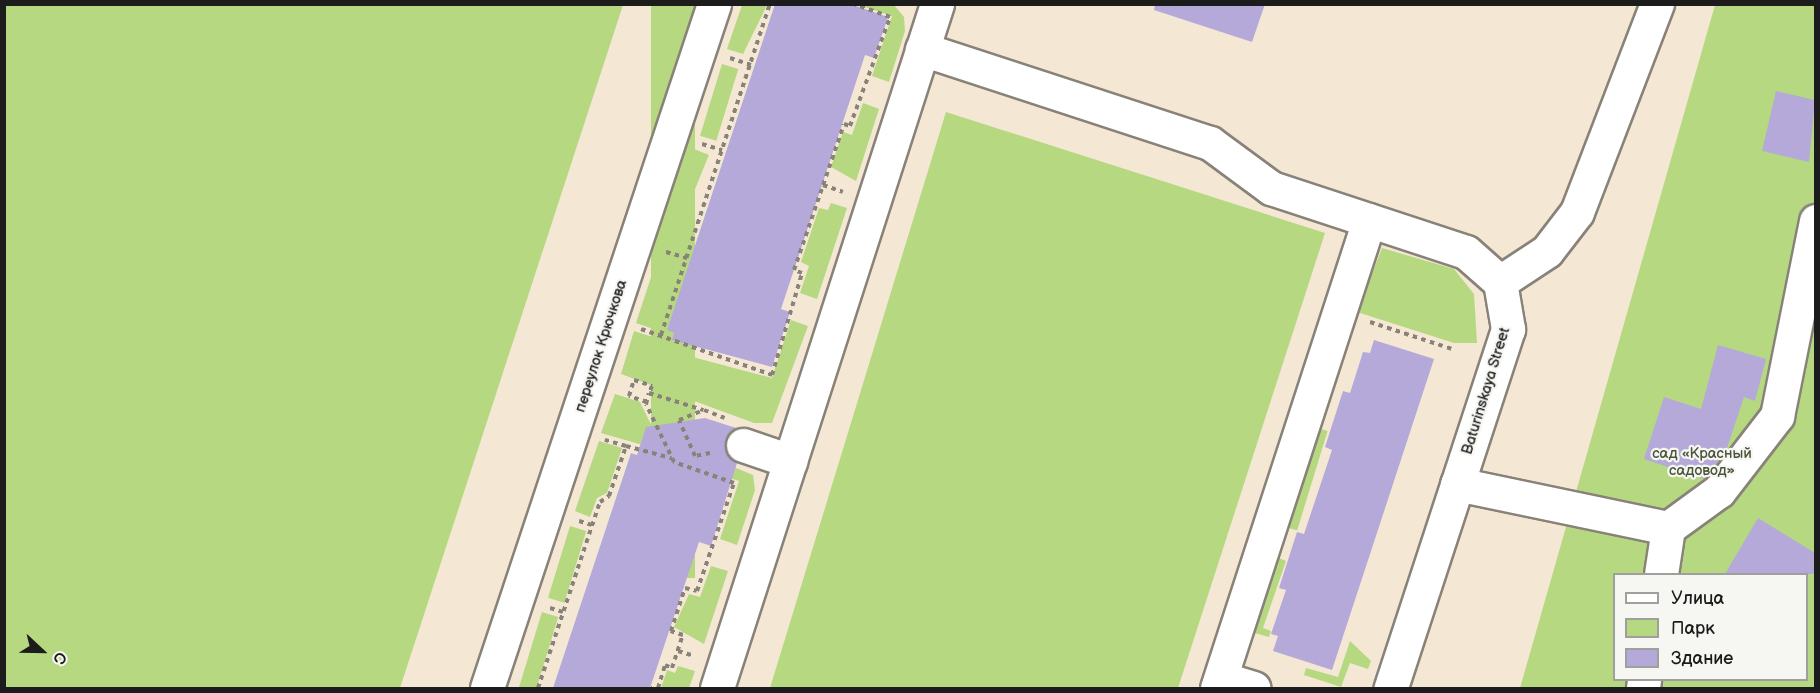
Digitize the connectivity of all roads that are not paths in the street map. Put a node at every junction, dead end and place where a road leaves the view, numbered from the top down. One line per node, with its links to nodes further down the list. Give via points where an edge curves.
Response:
1 (714, 4): 14 (street, переулок Крючкова)
2 (937, 4): 4 (street)
3 (1657, 4): 7 (street, via 1577,212 1547,251)
4 (922, 49): 5 (street, via 1210,143 1227,151 1254,178); 9 (street)
5 (1369, 220): 7 (street, via 1466,252); 13 (street)
6 (1815, 221): 11 (street, via 1777,416 1719,491)
7 (1500, 282): 10 (street, Baturinskaya Street, via 1508,329)
8 (732, 441): 9 (street)
9 (790, 461): 15 (street)
10 (1457, 484): 11 (street); 17 (street, Baturinskaya Street)
11 (1668, 528): 12 (street)
12 (1661, 573)
13 (1219, 683): 16 (street)
14 (487, 688)
15 (717, 688)
16 (1254, 688)
17 (1391, 688)

